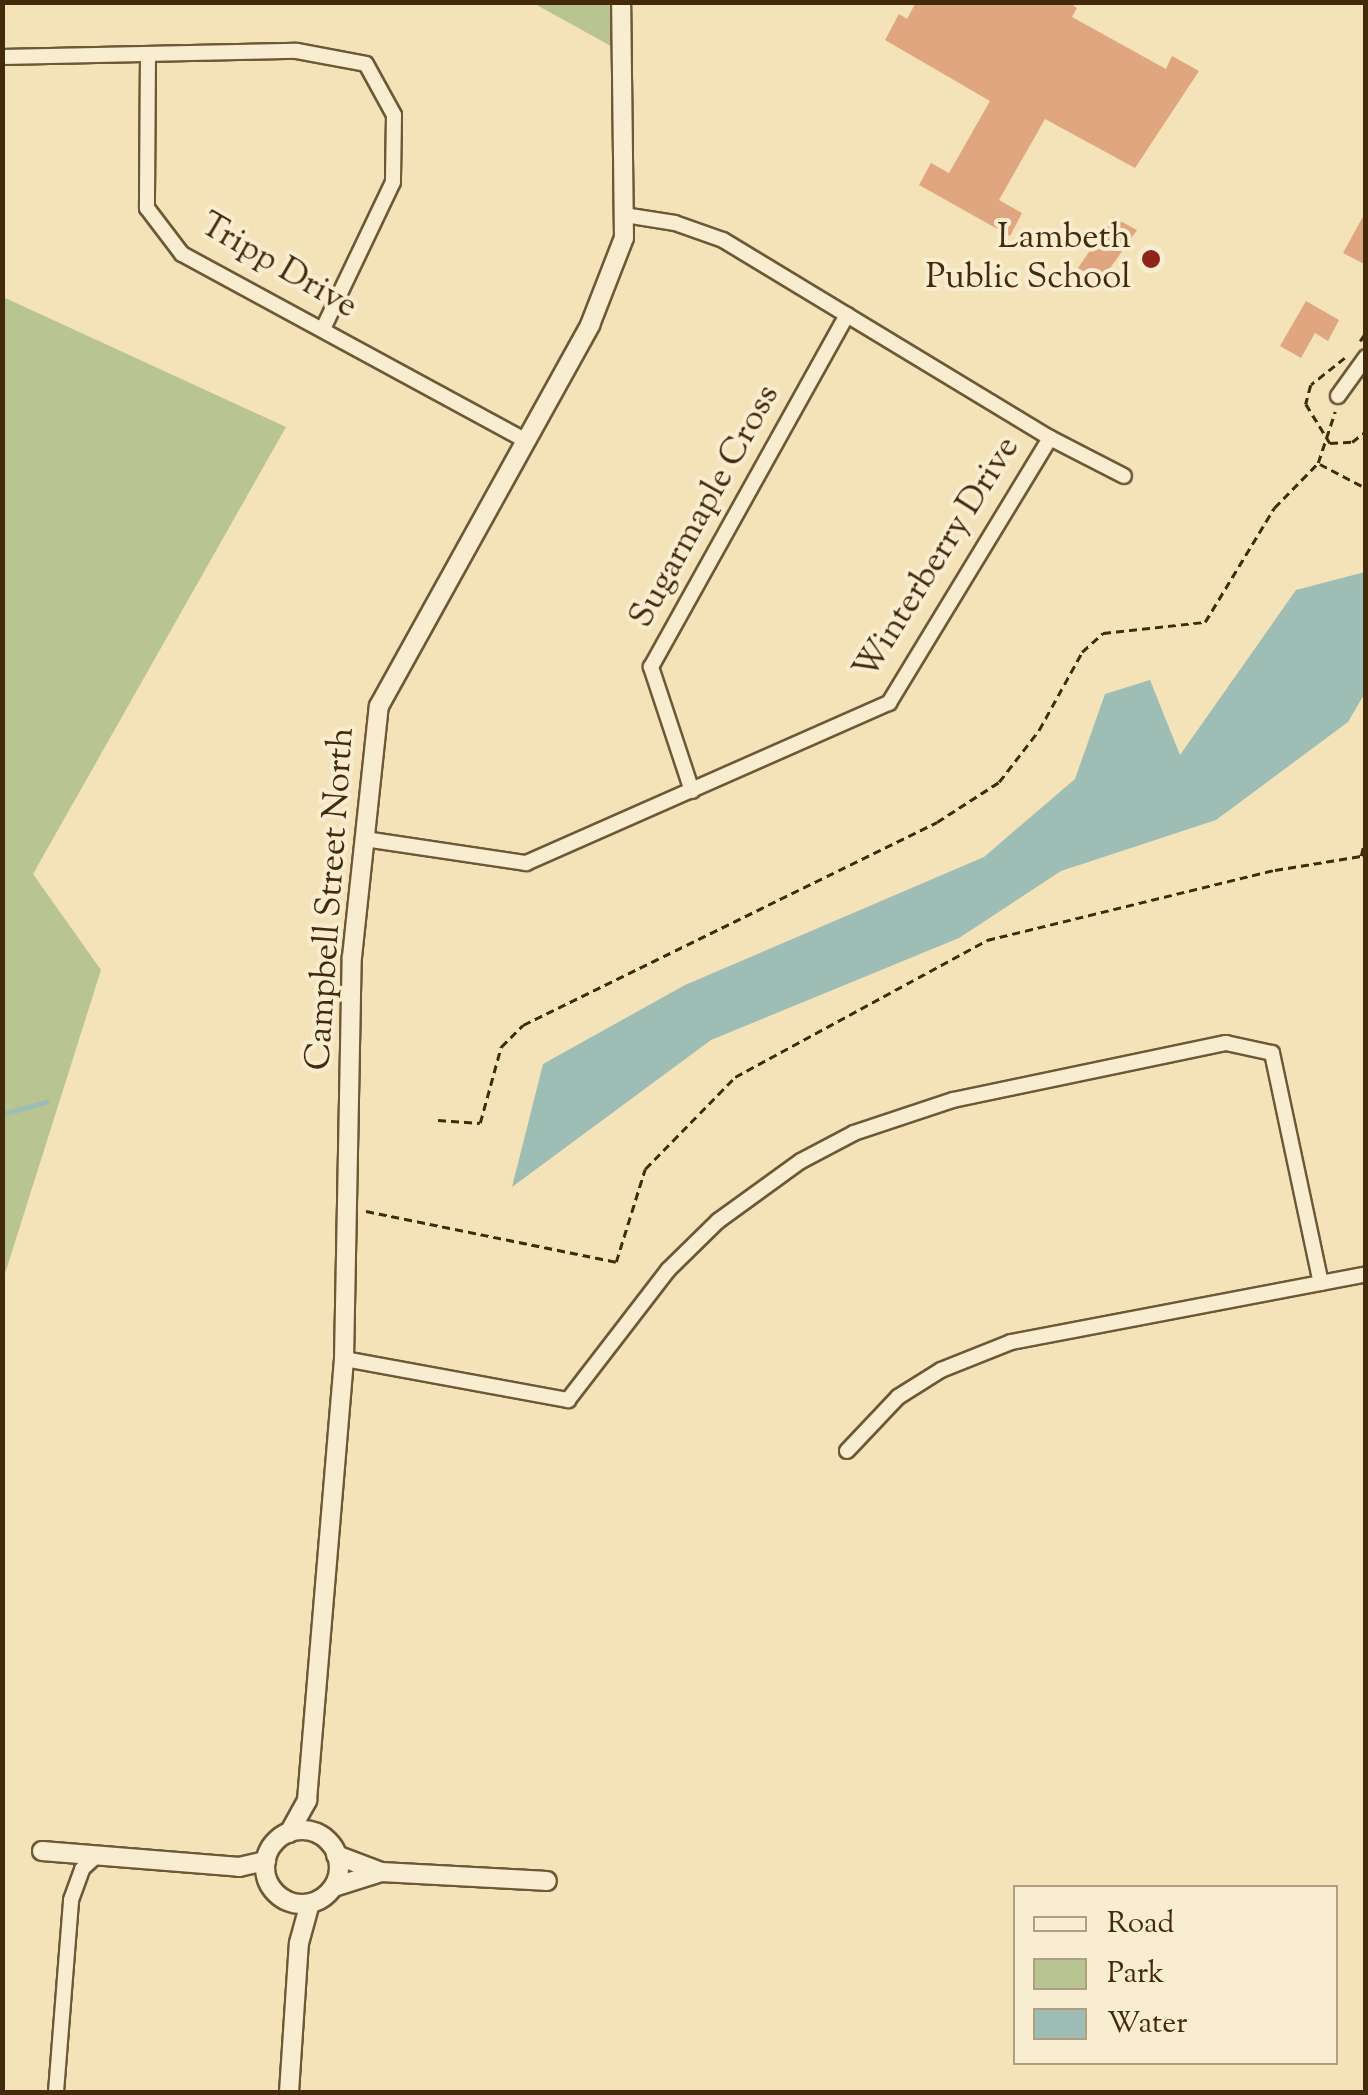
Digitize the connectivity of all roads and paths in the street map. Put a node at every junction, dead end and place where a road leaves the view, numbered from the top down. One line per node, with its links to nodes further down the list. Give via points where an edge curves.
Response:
1 (621, 2): 4 (street, Campbell Street North)
2 (148, 54): 3 (street); 6 (street, Tripp Drive, via 146,208 182,254); 6 (street, via 297,51 366,64 394,115 393,182)
3 (2, 58)
4 (624, 215): 5 (street, Winterberry Drive, via 723,240); 11 (street, Campbell Street North, via 624,238 590,325)
5 (847, 314): 10 (street, Winterberry Drive); 15 (street, Sugarmaple Cross, via 651,667)
6 (323, 329): 11 (street, Tripp Drive)
7 (1366, 332): 8 (path)
8 (1360, 354): 9 (street)
9 (1338, 396): 12 (path, via 1330,443)
10 (1050, 438): 13 (street); 15 (street, Winterberry Drive, via 890,703)
11 (524, 440): 17 (street, Campbell Street North, via 379,706)
12 (1318, 463): 14 (path); 18 (path, via 1274,508 1205,622 1104,633 1082,652 1039,730 1000,782 937,822 523,1025 500,1048 480,1123)
13 (1124, 476)
14 (1366, 488)
15 (692, 791): 17 (street, Winterberry Drive, via 526,863)
16 (1366, 834): 19 (path, via 1362,856 1275,870 987,940 736,1077 646,1168 616,1262 398,1214)
17 (365, 840): 19 (street, Campbell Street North, via 352,957)
18 (438, 1120)
19 (347, 1210): 22 (street, Campbell Street North)
20 (1366, 1274): 21 (street)
21 (1321, 1283): 22 (street, via 1272,1053 1226,1043 953,1100 854,1133 801,1161 718,1221 668,1270 568,1400); 23 (street, via 1011,1342 941,1370 898,1397)
22 (344, 1359): 24 (street, Campbell Street North)
23 (846, 1451)
24 (306, 1800): 25 (street, Campbell Street North); 26 (street, Campbell Street North)
25 (289, 1833): 26 (street); 30 (street, via 272,1844)
26 (320, 1836): 28 (street)
27 (49, 1852): 29 (street); 36 (street)
28 (336, 1855): 32 (street); 35 (street)
29 (96, 1856): 31 (street); 36 (street)
30 (266, 1861): 31 (street); 34 (street)
31 (239, 1867): 34 (street)
32 (381, 1872): 33 (street); 35 (street)
33 (546, 1882)
34 (268, 1884): 37 (street)
35 (334, 1886): 38 (street)
36 (76, 1887): 40 (street)
37 (285, 1901): 38 (street); 39 (street)
38 (310, 1903): 39 (street)
39 (299, 1943): 41 (street)
40 (56, 2092)
41 (289, 2092)

